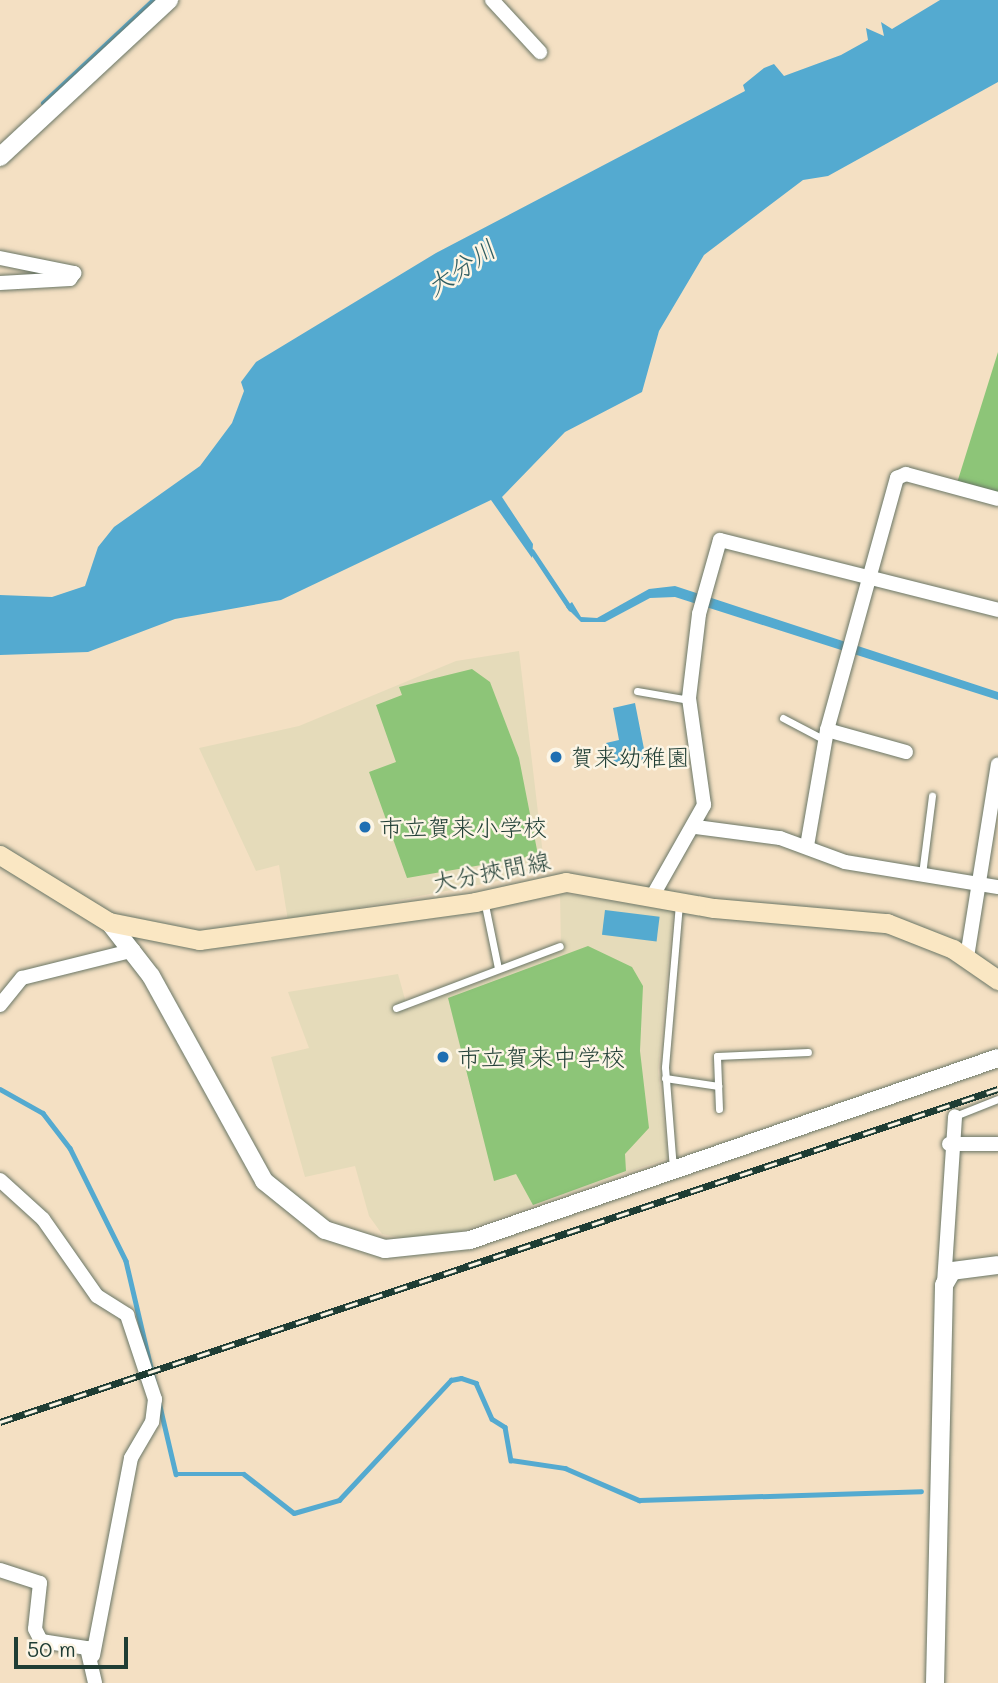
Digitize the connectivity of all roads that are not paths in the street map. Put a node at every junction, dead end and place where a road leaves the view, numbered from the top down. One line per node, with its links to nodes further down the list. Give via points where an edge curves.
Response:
1 (169, 0): 4 (street)
2 (492, 0): 3 (street)
3 (540, 52)
4 (0, 157)
5 (0, 258): 6 (street, via 74,275)
6 (0, 283)
7 (998, 499): 8 (street, via 901,474)
8 (869, 578): 9 (street); 11 (street, via 720,540 699,614); 13 (street)
9 (998, 610)
10 (637, 691): 11 (lane)
11 (689, 700): 17 (street, via 705,791)
12 (783, 718): 13 (lane)
13 (826, 735): 14 (street); 18 (street)
14 (906, 752)
15 (998, 764): 21 (street)
16 (932, 796): 20 (lane)
17 (696, 827): 18 (street); 23 (street)
18 (807, 846): 20 (street, via 845,862)
19 (0, 855): 26 (main road, 大分挾間線)
20 (922, 874): 21 (street)
21 (978, 883): 22 (street); 29 (street)
22 (998, 887)
23 (652, 897): 24 (main road, 大分挾間線, via 566,882); 25 (main road, 大分挾間線)
24 (484, 900): 26 (main road, 大分挾間線, via 222,941); 30 (lane)
25 (679, 902): 29 (main road, 大分挾間線, via 876,921); 36 (lane)
26 (109, 922): 28 (street)
27 (560, 946): 30 (lane)
28 (134, 950): 32 (street, via 22,978); 43 (street, via 264,1181 304,1217 341,1238 398,1250 445,1246)
29 (967, 957): 31 (main road, 大分挾間線)
30 (498, 968): 33 (lane)
31 (998, 980)
32 (0, 1004)
33 (396, 1008)
34 (808, 1052): 37 (lane, via 717,1056)
35 (998, 1058): 43 (street)
36 (665, 1078): 37 (lane); 43 (lane)
37 (718, 1086): 39 (lane)
38 (998, 1099): 40 (lane)
39 (719, 1109)
40 (955, 1116): 41 (street)
41 (949, 1144): 42 (street); 46 (street)
42 (998, 1144)
43 (674, 1171)
44 (0, 1181): 48 (street, via 43,1219 97,1296 127,1315 155,1399 152,1422 131,1458)
45 (998, 1265): 46 (street, via 952,1271)
46 (944, 1285): 50 (street)
47 (0, 1570): 48 (street, via 40,1583 35,1629 41,1640 79,1645)
48 (93, 1655): 49 (street)
49 (95, 1683)
50 (935, 1683)

